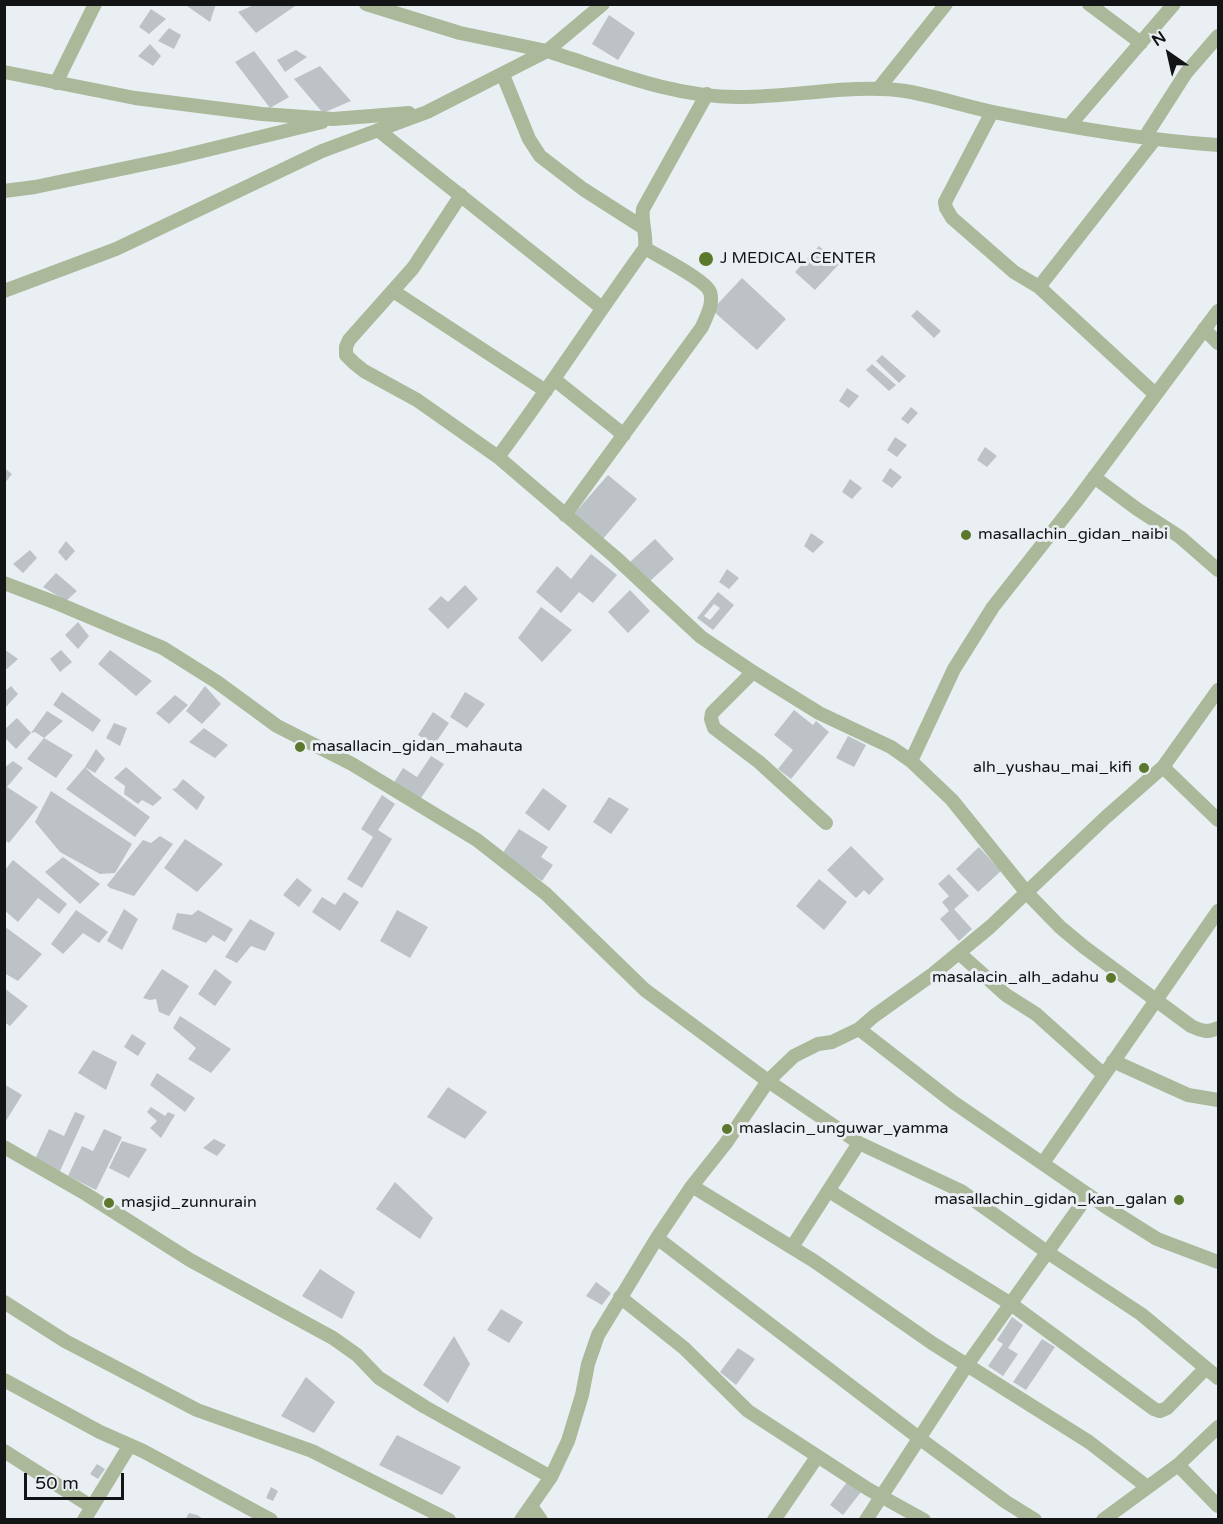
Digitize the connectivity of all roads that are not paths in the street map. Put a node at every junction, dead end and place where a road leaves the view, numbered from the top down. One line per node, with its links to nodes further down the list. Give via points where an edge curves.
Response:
1 (95, 4): 12 (street)
2 (366, 4): 9 (street, via 460,33)
3 (603, 4): 9 (street)
4 (946, 4): 13 (street)
5 (1089, 4): 8 (street)
6 (1174, 4): 8 (street)
7 (1218, 36): 20 (street, via 1186,73)
8 (1141, 43): 18 (street)
9 (547, 51): 11 (street); 14 (street, via 675,91)
10 (4, 72): 12 (street)
11 (503, 75): 15 (street); 24 (street, via 540,156)
12 (56, 83): 17 (street, via 135,98)
13 (879, 88): 14 (street, via 736,97); 16 (street)
14 (708, 94): 24 (street, via 643,209)
15 (427, 112): 17 (street); 19 (street)
16 (992, 112): 18 (street); 26 (street, via 945,202 946,208 952,218 1014,272)
17 (333, 120): 22 (street, via 174,158)
18 (1069, 126): 20 (street)
19 (378, 130): 23 (street); 27 (street, via 322,151 116,249)
20 (1150, 138): 21 (street); 26 (street)
21 (1218, 145)
22 (4, 191)
23 (460, 195): 28 (street, via 413,268); 29 (street)
24 (644, 228): 25 (street)
25 (645, 248): 29 (street); 36 (street, via 703,282 710,291 711,306 702,327)
26 (1039, 287): 35 (street)
27 (4, 291)
28 (393, 291): 34 (street); 37 (street, via 349,340 346,355 364,371 417,400)
29 (602, 308): 33 (street)
30 (1218, 311): 31 (street)
31 (1204, 329): 32 (street); 35 (street)
32 (1218, 343)
33 (555, 380): 34 (street); 36 (street)
34 (546, 391): 37 (street)
35 (1155, 394): 38 (street)
36 (624, 435): 39 (street)
37 (498, 457): 39 (street)
38 (1094, 477): 40 (street, via 1180,537); 44 (street, via 993,607 954,669)
39 (565, 515): 42 (street, via 701,637)
40 (1218, 570)
41 (4, 583): 56 (street, via 163,648 277,726 352,764 477,840 546,894 645,990)
42 (753, 672): 44 (street); 47 (street, via 712,713 714,728)
43 (1218, 690): 45 (street)
44 (910, 760): 48 (street, via 952,800)
45 (1163, 767): 46 (street); 48 (street)
46 (1218, 820)
47 (826, 823)
48 (1027, 893): 50 (street); 51 (street, via 1060,927)
49 (1218, 912): 51 (street)
50 (959, 953): 53 (street); 55 (street)
51 (1155, 1000): 52 (street, via 1201,1031); 54 (street)
52 (1218, 1028)
53 (859, 1029): 56 (street, via 794,1056); 60 (street, via 952,1101)
54 (1113, 1061): 55 (street); 57 (street, via 1188,1095)
55 (1104, 1074): 60 (street)
56 (768, 1081): 58 (street); 61 (street)
57 (1218, 1100)
58 (859, 1143): 62 (street); 66 (street, via 961,1191)
59 (4, 1147): 81 (street, via 190,1260 333,1338 379,1378)
60 (1043, 1163): 63 (street)
61 (692, 1186): 64 (street); 65 (street)
62 (829, 1191): 65 (street); 70 (street)
63 (1088, 1195): 66 (street); 67 (street, via 1157,1239)
64 (657, 1238): 68 (street); 76 (street)
65 (792, 1247): 71 (street)
66 (1047, 1252): 70 (street); 72 (street, via 1141,1314)
67 (1218, 1262)
68 (620, 1297): 79 (street, via 684,1347 748,1411); 81 (street, via 598,1335 568,1441)
69 (4, 1302): 91 (street, via 65,1341 197,1410 312,1451)
70 (1011, 1304): 71 (street); 72 (street, via 1160,1411)
71 (967, 1365): 76 (street); 82 (street, via 1089,1442)
72 (1206, 1368): 73 (street)
73 (1218, 1378)
74 (4, 1380): 77 (street)
75 (1218, 1427): 80 (street)
76 (919, 1438): 83 (street); 96 (street)
77 (130, 1445): 86 (street); 90 (street)
78 (4, 1451): 86 (street)
79 (817, 1457): 83 (street); 87 (street)
80 (1178, 1465): 82 (street); 85 (street)
81 (551, 1477): 84 (street)
82 (1146, 1486): 88 (street)
83 (882, 1496): 94 (street); 95 (street)
84 (531, 1506): 92 (street); 93 (street)
85 (1218, 1506)
86 (92, 1507): 89 (street)
87 (780, 1517)
88 (1110, 1517)
89 (84, 1520)
90 (271, 1520)
91 (449, 1520)
92 (521, 1520)
93 (541, 1520)
94 (866, 1520)
95 (924, 1520)
96 (1035, 1520)

